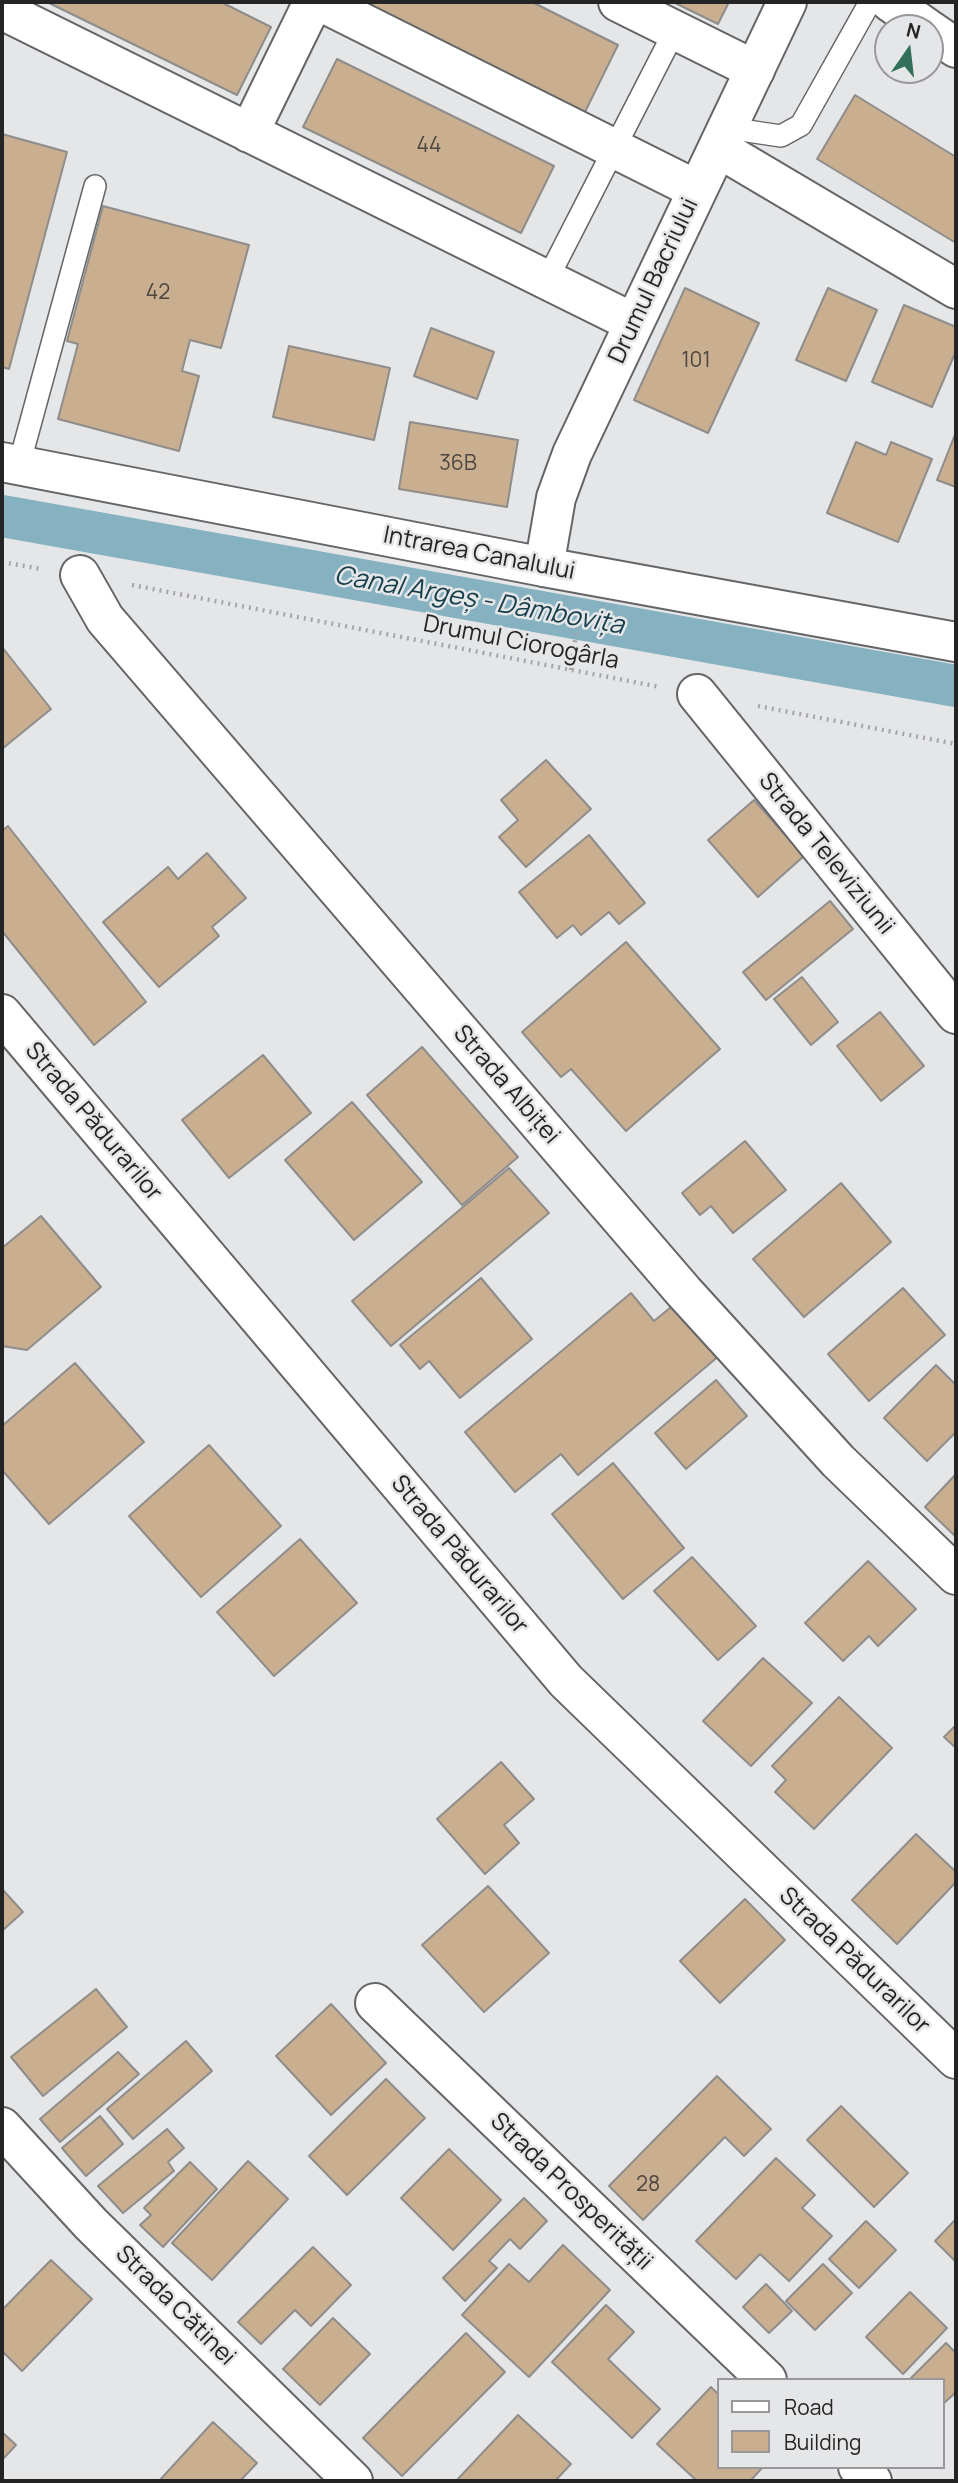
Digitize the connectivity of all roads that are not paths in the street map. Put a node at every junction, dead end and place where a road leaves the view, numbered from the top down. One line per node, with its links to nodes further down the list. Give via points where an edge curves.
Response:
1 (313, 2): 11 (street)
2 (321, 2): 13 (street)
3 (618, 2): 9 (street)
4 (787, 2): 10 (street, Drumul Bacriului)
5 (870, 2): 12 (lane, via 801,124 781,135)
6 (890, 2): 8 (street)
7 (2, 10): 11 (street)
8 (907, 14)
9 (675, 30): 10 (street); 13 (lane)
10 (755, 70): 12 (street, Drumul Bacriului)
11 (249, 133): 16 (street)
12 (723, 138): 15 (street, Drumul Bacriului); 17 (street)
13 (615, 149): 15 (street); 16 (lane)
14 (95, 187): 19 (lane)
15 (697, 190): 18 (street, Drumul Bacriului)
16 (547, 280): 18 (street)
17 (956, 289)
18 (634, 323): 20 (street, Drumul Bacriului, via 563,475)
19 (10, 463): 20 (street, Intrarea Canalului)
20 (544, 567): 22 (street, Intrarea Canalului)
21 (80, 575): 26 (street, Strada Albiței, via 105,619 684,1292 838,1461)
22 (956, 642)
23 (697, 694): 25 (street, Strada Televiziunii)
24 (2, 1014): 28 (street, Strada Pădurarilor, via 566,1681)
25 (956, 1014)
26 (956, 1575)
27 (375, 2003): 30 (street, Strada Prosperității)
28 (956, 2059)
29 (2, 2127): 31 (street, Strada Cătinei, via 91,2224)
30 (765, 2378)
31 (353, 2481)

